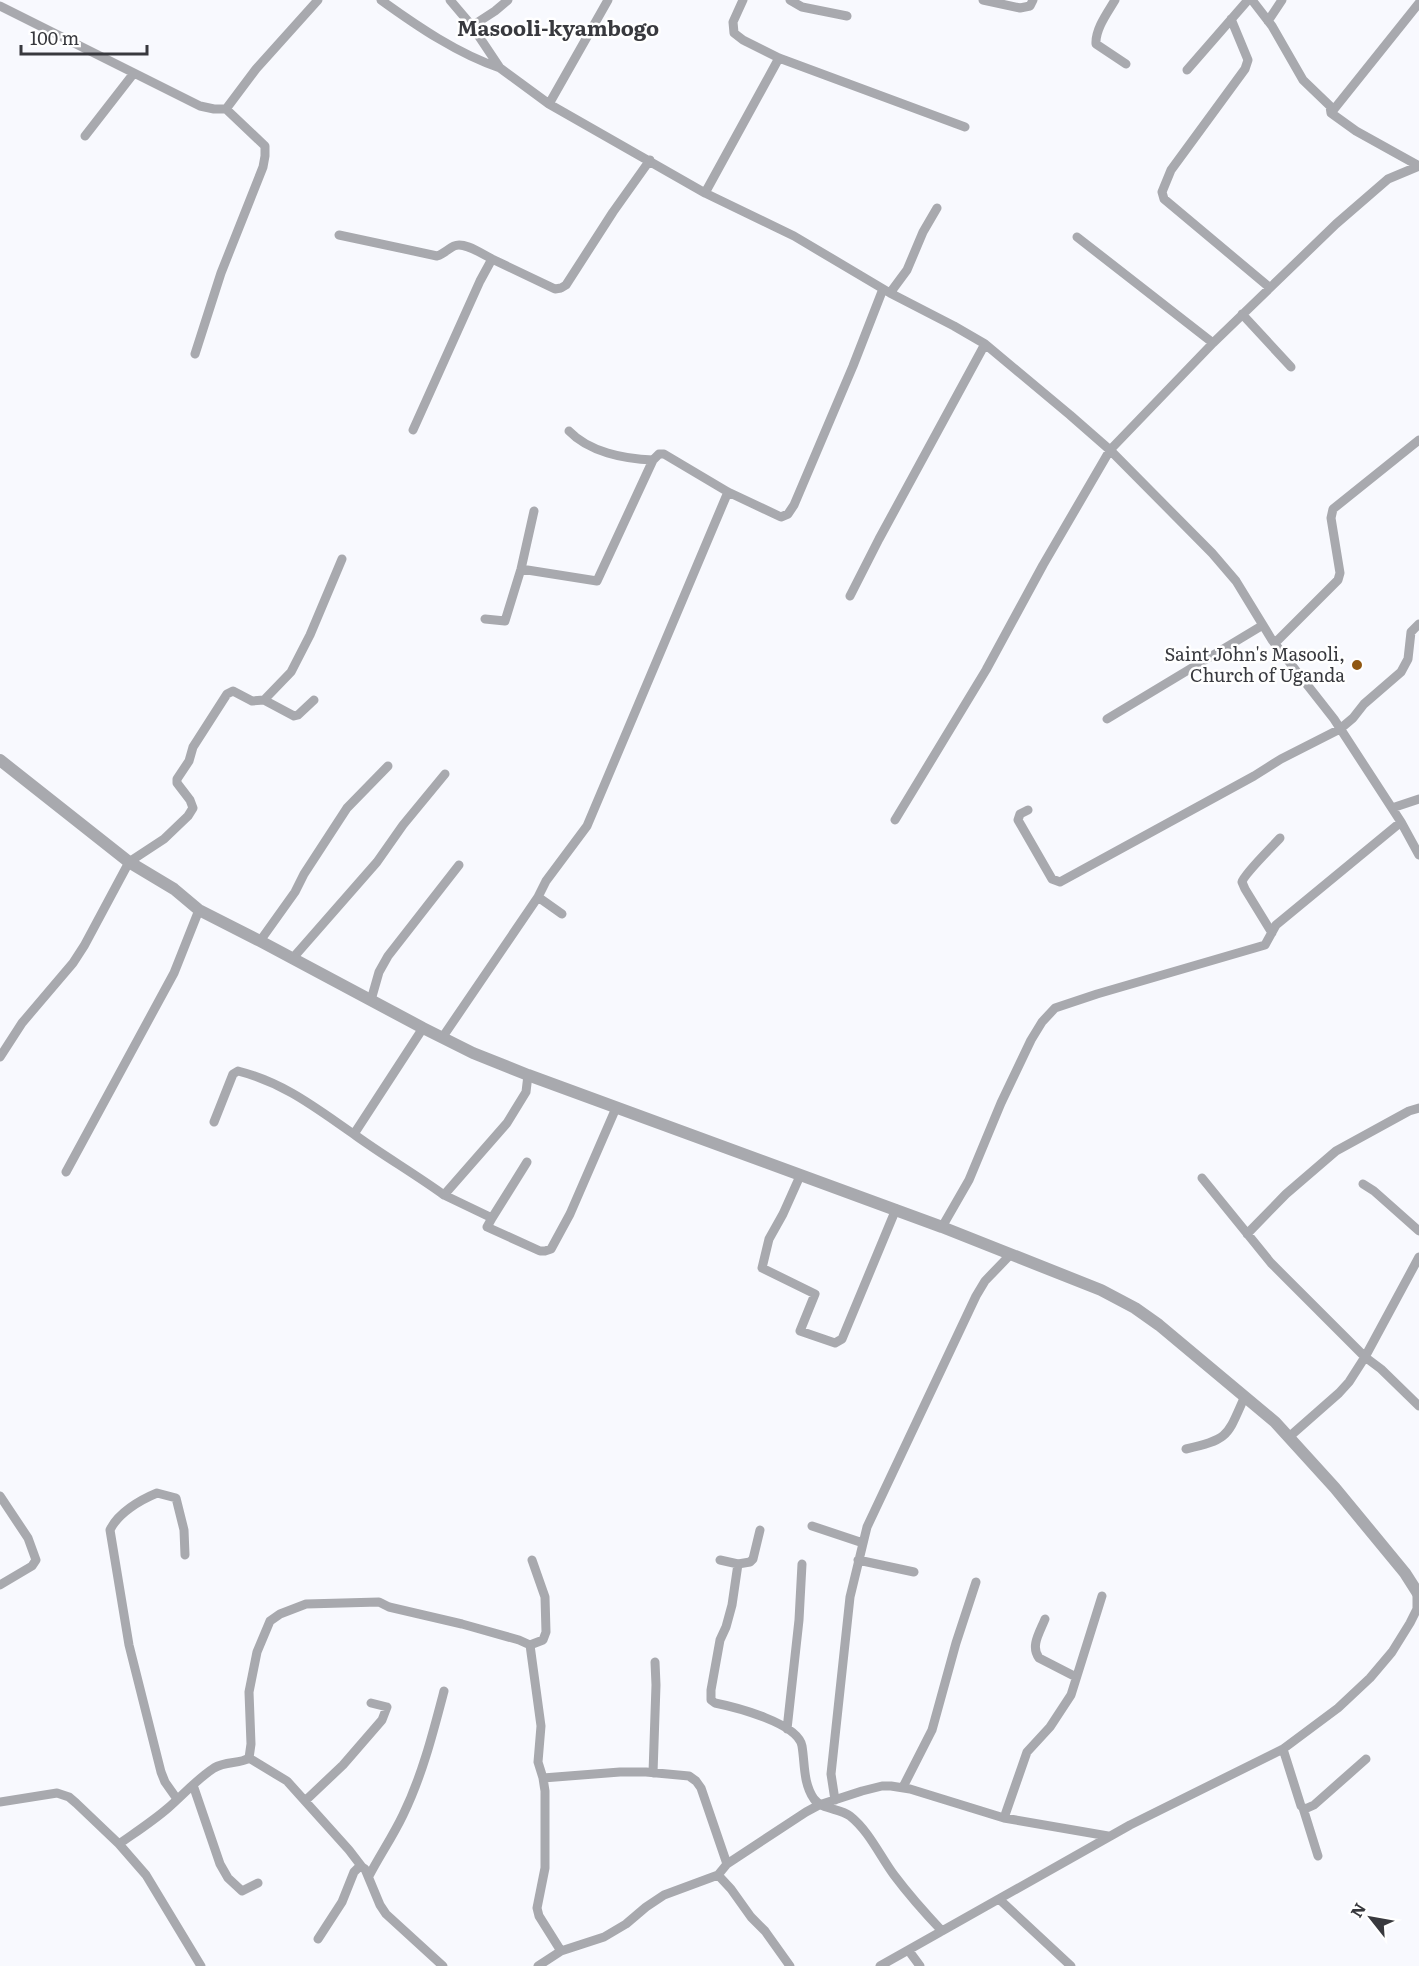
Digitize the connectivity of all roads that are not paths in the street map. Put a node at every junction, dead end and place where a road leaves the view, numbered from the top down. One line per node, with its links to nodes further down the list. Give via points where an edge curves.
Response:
1 (318, 0): 26 (street)
2 (381, 0): 22 (street, via 482,62)
3 (450, 0): 19 (street)
4 (508, 0): 19 (street)
5 (608, 0): 25 (street)
6 (743, 0): 20 (street, via 733,22 734,33)
7 (790, 0): 16 (street, via 802,7)
8 (983, 0): 9 (street, via 1020,8 1030,6)
9 (1033, 0)
10 (1115, 0): 21 (street, via 1096,44)
11 (1248, 0): 17 (street)
12 (1252, 0): 18 (street)
13 (1282, 0): 18 (street)
14 (1419, 3): 27 (street)
15 (0, 6): 24 (street)
16 (847, 16)
17 (1231, 19): 23 (street); 37 (street, via 1248,60 1245,69 1171,170 1161,192 1164,199)
18 (1268, 21): 27 (street, via 1303,80 1330,106)
19 (472, 26): 22 (street)
20 (779, 58): 28 (street); 32 (street)
21 (1126, 64)
22 (500, 68): 25 (street)
23 (1187, 70)
24 (134, 73): 26 (street, via 200,106); 29 (street)
25 (549, 104): 30 (street)
26 (226, 109): 42 (street, via 260,140 266,156)
27 (1331, 113): 31 (street)
28 (965, 127)
29 (86, 136)
30 (650, 160): 32 (street); 36 (street, via 566,285 555,289)
31 (1419, 166): 37 (street, via 1388,179)
32 (705, 193): 38 (street, via 794,236)
33 (937, 207): 38 (street, via 907,270)
34 (339, 235): 36 (street, via 437,256 462,245)
35 (1077, 237): 40 (street)
36 (492, 259): 44 (street)
37 (1269, 287): 39 (street)
38 (887, 291): 41 (street); 49 (street, via 791,511 781,517)
39 (1242, 314): 40 (street); 43 (street)
40 (1213, 343): 47 (street)
41 (985, 344): 47 (street); 53 (street)
42 (195, 354)
43 (1291, 367)
44 (413, 430)
45 (569, 430): 48 (street, via 578,441 590,446 634,459)
46 (1419, 440): 57 (street, via 1333,509 1338,580)
47 (1110, 450): 56 (street, via 1212,553 1236,581); 68 (street, via 986,670)
48 (653, 460): 49 (street, via 664,454); 52 (street, via 597,581)
49 (728, 492): 74 (street, via 587,826)
50 (534, 511): 52 (street)
51 (342, 559): 58 (street, via 291,672)
52 (520, 569): 54 (street, via 505,621)
53 (850, 596)
54 (485, 619)
55 (1419, 624): 61 (street, via 1411,632 1408,659 1401,672)
56 (1263, 625): 57 (street); 60 (street)
57 (1275, 643): 61 (street)
58 (264, 700): 59 (street, via 294,716); 72 (street, via 227,694 177,779 193,808 164,839)
59 (314, 700)
60 (1107, 719)
61 (1340, 729): 66 (street); 67 (street, via 1060,882 1052,879 1018,820)
62 (0, 760): 72 (street)
63 (388, 766): 78 (street, via 347,808)
64 (445, 774): 79 (street, via 377,862)
65 (1419, 799): 66 (street)
66 (1392, 808): 69 (street)
67 (1028, 810)
68 (895, 820)
69 (1401, 822): 71 (street); 77 (street, via 1276,925)
70 (1280, 838): 77 (street, via 1242,882)
71 (1419, 855)
72 (129, 862): 75 (street, via 174,889); 83 (street, via 73,963 22,1023)
73 (459, 865): 80 (street, via 388,956)
74 (538, 897): 76 (street); 82 (street)
75 (199, 910): 78 (street); 90 (street, via 174,973)
76 (562, 914)
77 (1272, 933): 97 (street, via 1265,945 1254,949 1055,1008 1031,1040 969,1180)
78 (260, 941): 79 (street)
79 (292, 959): 80 (street)
80 (370, 1000): 81 (street)
81 (423, 1028): 82 (street); 88 (street)
82 (442, 1038): 84 (street)
83 (0, 1057)
84 (528, 1075): 85 (street); 94 (street, via 526,1092 507,1123)
85 (616, 1108): 91 (street); 96 (street, via 551,1249 540,1251 487,1227)
86 (1419, 1108): 99 (street, via 1336,1151)
87 (214, 1122): 88 (street, via 238,1071 290,1091)
88 (354, 1134): 94 (street)
89 (526, 1162): 96 (street)
90 (66, 1172)
91 (800, 1176): 95 (street); 95 (street, via 769,1239 762,1268 815,1294 800,1332 835,1343 842,1340)
92 (1202, 1178): 99 (street)
93 (1363, 1184): 98 (street)
94 (444, 1195): 96 (street)
95 (896, 1209): 97 (street)
96 (492, 1218)
97 (942, 1227): 100 (street)
98 (1419, 1231)
99 (1247, 1234): 102 (street)
100 (1011, 1254): 103 (street, via 1135,1308); 110 (street, via 976,1296 867,1527)
101 (1419, 1257): 102 (street)
102 (1365, 1357): 104 (street); 105 (street, via 1339,1393)
103 (1245, 1396): 105 (street); 106 (street, via 1227,1434 1218,1441)
104 (1419, 1406)
105 (1289, 1437): 120 (street)
106 (1186, 1449)
107 (0, 1496): 119 (street, via 28,1538 36,1560)
108 (812, 1526): 110 (street)
109 (760, 1530): 115 (street, via 753,1558)
110 (863, 1543): 114 (street)
111 (185, 1555): 136 (street, via 176,1498 157,1492 141,1500 110,1530 140,1694 161,1772)
112 (532, 1560): 123 (street, via 544,1597 546,1632 543,1640)
113 (720, 1560): 115 (street)
114 (858, 1560): 117 (street); 137 (street, via 850,1597 832,1760)
115 (738, 1564): 128 (street, via 711,1700 749,1710)
116 (802, 1564): 128 (street)
117 (914, 1572)
118 (976, 1582): 135 (street, via 932,1730)
119 (0, 1585)
120 (1418, 1591): 129 (street, via 1417,1609 1410,1623 1370,1678)
121 (1102, 1596): 125 (street)
122 (1045, 1619): 125 (street, via 1035,1653)
123 (530, 1645): 130 (street, via 380,1602 306,1604 280,1614 264,1631 251,1676); 133 (street, via 541,1726 538,1762)
124 (655, 1662): 132 (street)
125 (1076, 1677): 142 (street, via 1068,1701 1027,1752)
126 (444, 1691): 149 (street, via 416,1785)
127 (371, 1703): 138 (street, via 387,1707 382,1720)
128 (787, 1729): 140 (street, via 800,1738 806,1780)
129 (1283, 1749): 141 (street); 143 (street)
130 (249, 1758): 134 (street, via 224,1763); 138 (street, via 287,1781)
131 (1366, 1759): 141 (street, via 1314,1805)
132 (653, 1773): 133 (street); 146 (street, via 689,1776 696,1781)
133 (543, 1778): 154 (street, via 545,1868 537,1908)
134 (193, 1785): 136 (street); 150 (street, via 228,1878 242,1891)
135 (903, 1787): 137 (street, via 882,1786); 142 (street)
136 (177, 1799): 144 (street)
137 (835, 1800): 140 (street)
138 (305, 1801): 147 (street)
139 (0, 1802): 144 (street, via 60,1793)
140 (819, 1805): 146 (street); 152 (street, via 851,1816 913,1900)
141 (1303, 1808): 145 (street)
142 (1004, 1818): 143 (street)
143 (1108, 1836): 151 (street)
144 (119, 1844): 156 (street, via 161,1897)
145 (1318, 1856)
146 (727, 1864): 148 (street)
147 (362, 1867): 149 (street); 153 (street, via 354,1872 342,1902)
148 (718, 1875): 154 (street, via 664,1895 604,1937); 159 (street)
149 (369, 1876): 157 (street, via 386,1914)
150 (258, 1883)
151 (999, 1899): 152 (street); 162 (street)
152 (942, 1931): 155 (street)
153 (318, 1939)
154 (561, 1951): 158 (street)
155 (909, 1951): 160 (street); 161 (street)
156 (201, 1966)
157 (443, 1966)
158 (538, 1966)
159 (790, 1966)
160 (880, 1966)
161 (920, 1966)
162 (1071, 1966)

